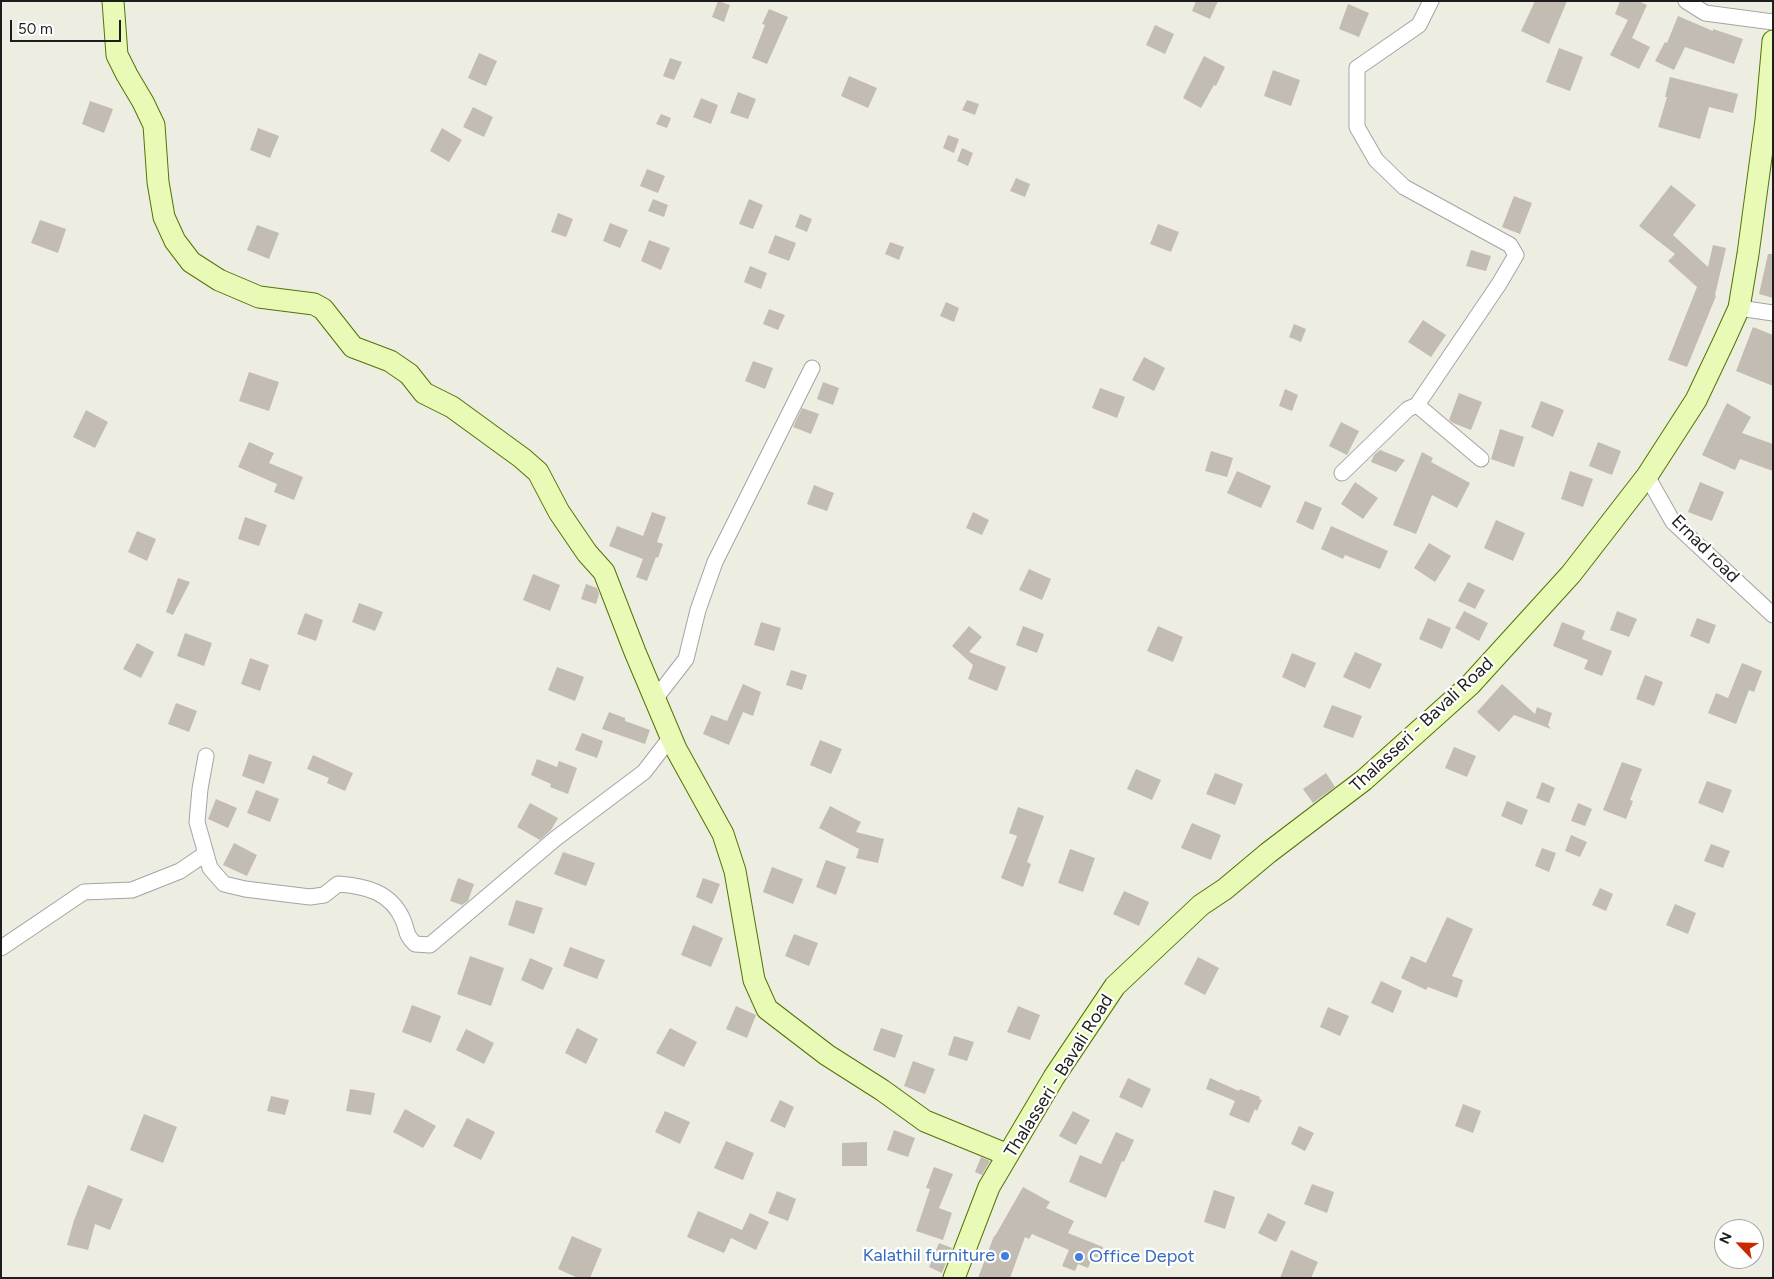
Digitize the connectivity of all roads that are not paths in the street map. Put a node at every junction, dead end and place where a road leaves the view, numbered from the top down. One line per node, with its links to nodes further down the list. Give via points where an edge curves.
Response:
1 (114, 1): 14 (street, via 117,55 154,125 164,217 175,241 191,262 220,280 260,297 314,304 323,309 354,346 390,361 409,374 424,393 452,407 538,472 559,512 604,572)
2 (1430, 1): 9 (street, via 1418,25 1357,68 1357,127 1376,160 1404,187 1510,246 1516,255)
3 (1686, 1): 4 (street, via 1705,13)
4 (1773, 22)
5 (1773, 40): 6 (street, Thalasseri - Bavali Road, via 1766,120)
6 (1739, 308): 7 (street); 12 (street, Thalasseri - Bavali Road, via 1696,400)
7 (1773, 313)
8 (812, 368): 14 (street, via 715,562 698,610 686,659)
9 (1417, 405): 10 (street); 11 (street, via 1408,409)
10 (1480, 459)
11 (1342, 473)
12 (1647, 476): 13 (street, Ernad road, via 1672,522); 19 (street, Thalasseri - Bavali Road, via 1571,574 1470,685 1364,780 1200,905 1116,986 1054,1077)
13 (1773, 615)
14 (655, 699): 15 (street)
15 (671, 737): 17 (street, via 644,772 555,839 430,945 415,944 407,936 402,919 386,896 361,885 338,884 324,895 310,897 245,889 224,884 210,868); 19 (street, via 723,834 735,871 754,980 767,1009 827,1056 925,1121)
16 (206, 756): 17 (street, via 197,822)
17 (205, 854): 18 (street, via 180,871 132,890 84,892)
18 (1, 948)
19 (1008, 1155): 20 (street, Thalasseri - Bavali Road, via 990,1187)
20 (954, 1278)

